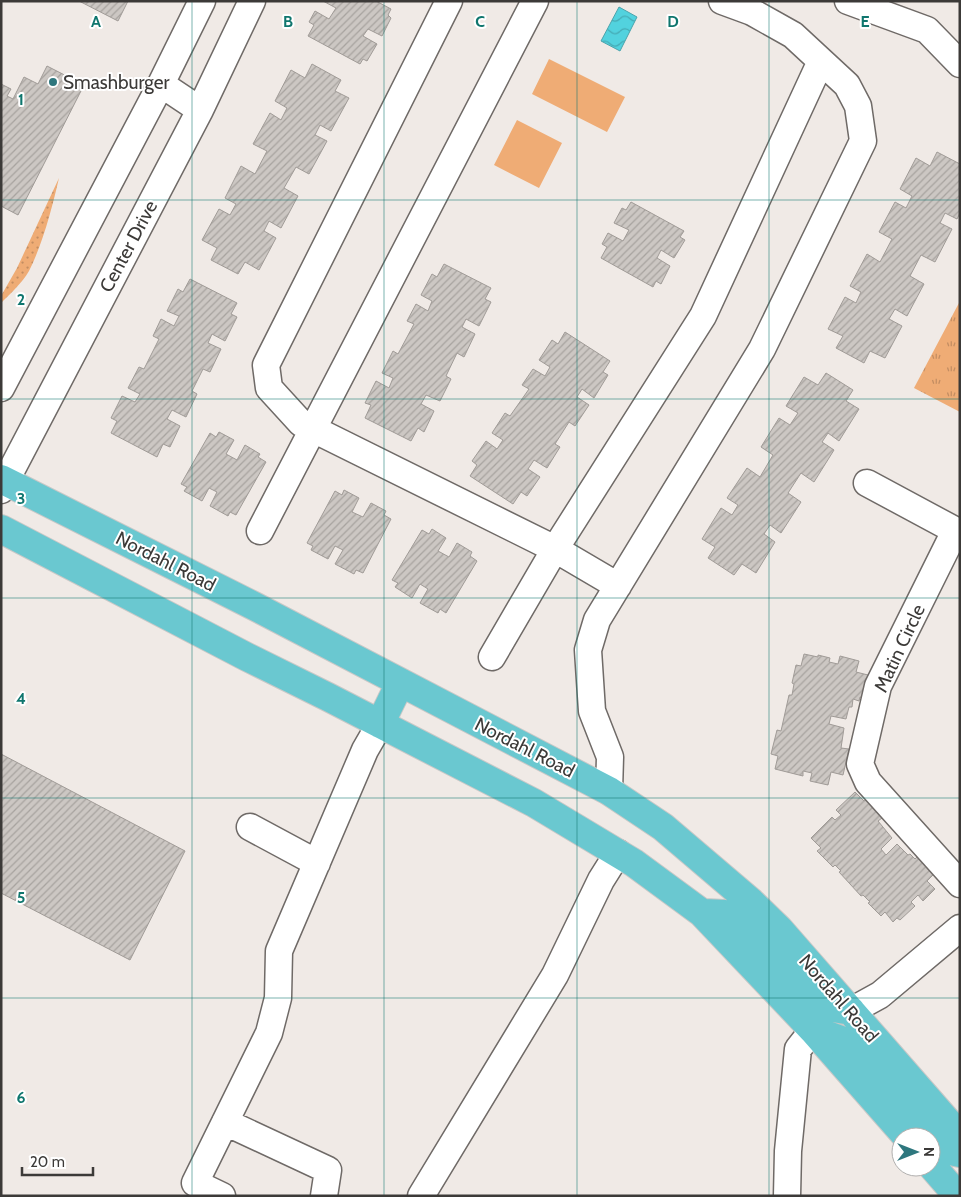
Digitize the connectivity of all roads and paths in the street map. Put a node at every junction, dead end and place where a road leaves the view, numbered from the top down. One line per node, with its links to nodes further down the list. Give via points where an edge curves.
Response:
1 (202, 1): 9 (street)
2 (252, 1): 10 (street, Center Drive)
3 (449, 1): 12 (street, via 266,365 269,388 301,423)
4 (535, 1): 12 (street)
5 (722, 1): 7 (street, via 752,12 793,35)
6 (848, 1): 8 (street, via 927,30)
7 (821, 61): 18 (street, via 703,316); 19 (street, via 847,85 858,106 864,141 762,349)
8 (960, 64)
9 (161, 84): 10 (street); 11 (street)
10 (200, 110): 14 (street, Center Drive)
11 (1, 388)
12 (314, 429): 16 (street); 18 (street)
13 (867, 483): 17 (street, Matin Circle)
14 (3, 484): 21 (main road, Nordahl Road, via 254,606)
15 (1, 529): 22 (main road)
16 (260, 531)
17 (958, 532): 27 (street, Matin Circle, via 878,686 860,764 868,782)
18 (555, 549): 19 (street); 20 (street)
19 (618, 586): 23 (street, via 597,620 588,650 592,711 610,757)
20 (492, 658)
21 (400, 683): 22 (main road); 23 (main road, Nordahl Road)
22 (380, 724): 25 (main road, via 534,802); 26 (street, via 365,750)
23 (609, 791): 30 (main road, Nordahl Road, via 663,827 751,902)
24 (250, 827): 26 (street)
25 (618, 853): 28 (main road); 39 (street, via 601,880 555,974)
26 (317, 863): 32 (street, via 279,951 278,998 269,1033)
27 (960, 884)
28 (702, 913): 30 (main road, via 725,914 743,926 816,1005); 31 (main road)
29 (960, 928): 30 (street, via 880,995)
30 (851, 1011): 34 (main road, Nordahl Road)
31 (812, 1030): 33 (main road); 35 (main road, via 860,1047 942,1148); 40 (street, via 798,1049)
32 (225, 1122): 37 (street, via 195,1183); 38 (street, via 328,1170)
33 (898, 1127)
34 (960, 1136)
35 (960, 1153)
36 (941, 1176): 41 (main road)
37 (222, 1196)
38 (324, 1196)
39 (421, 1196)
40 (787, 1196)
41 (958, 1196)

